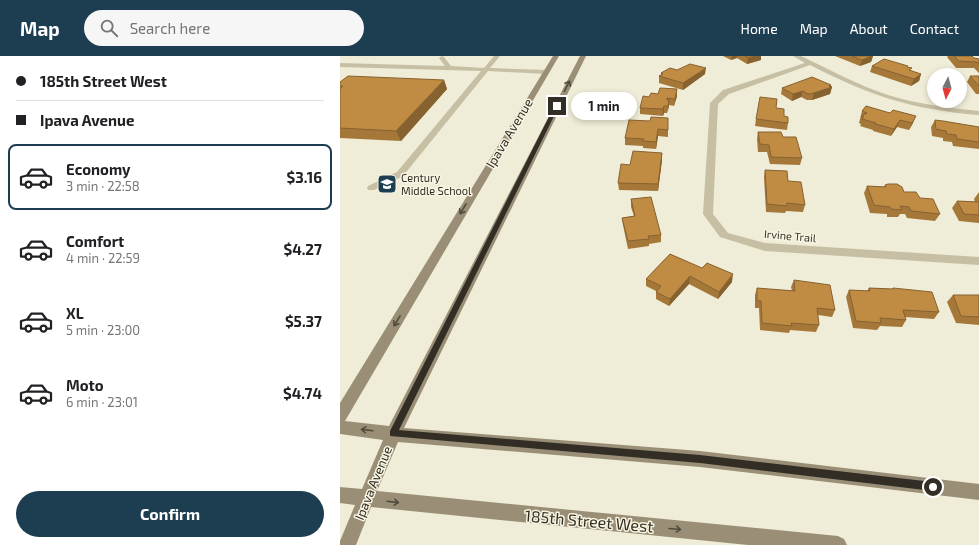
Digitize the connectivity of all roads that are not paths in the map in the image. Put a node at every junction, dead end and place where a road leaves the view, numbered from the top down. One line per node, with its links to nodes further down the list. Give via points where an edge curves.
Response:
1 (497, 56): 9 (lane)
2 (556, 56): 10 (street, Ipava Avenue)
3 (583, 56): 16 (street, Ipava Avenue, one-way to 3)
4 (796, 56): 6 (street)
5 (442, 58): 8 (lane)
6 (810, 63): 11 (street, via 886,96 952,111); 13 (street, Irvine Trail, via 726,92 714,103 708,214 724,235 765,247)
7 (340, 65): 8 (lane)
8 (449, 68): 9 (lane)
9 (486, 69): 10 (lane); 12 (lane, via 400,174)
10 (546, 72): 14 (street, Ipava Avenue, one-way to 14)
11 (979, 113)
12 (371, 188)
13 (979, 261)
14 (340, 416)
15 (340, 427): 16 (street, one-way to 15)
16 (393, 434): 17 (street, via 700,459); 19 (street, Ipava Avenue)
17 (979, 492)
18 (340, 495): 19 (street, 185th Street West)
19 (368, 499): 20 (street, Ipava Avenue); 21 (street, 185th Street West, one-way to 21)
20 (348, 545)
21 (838, 545)

